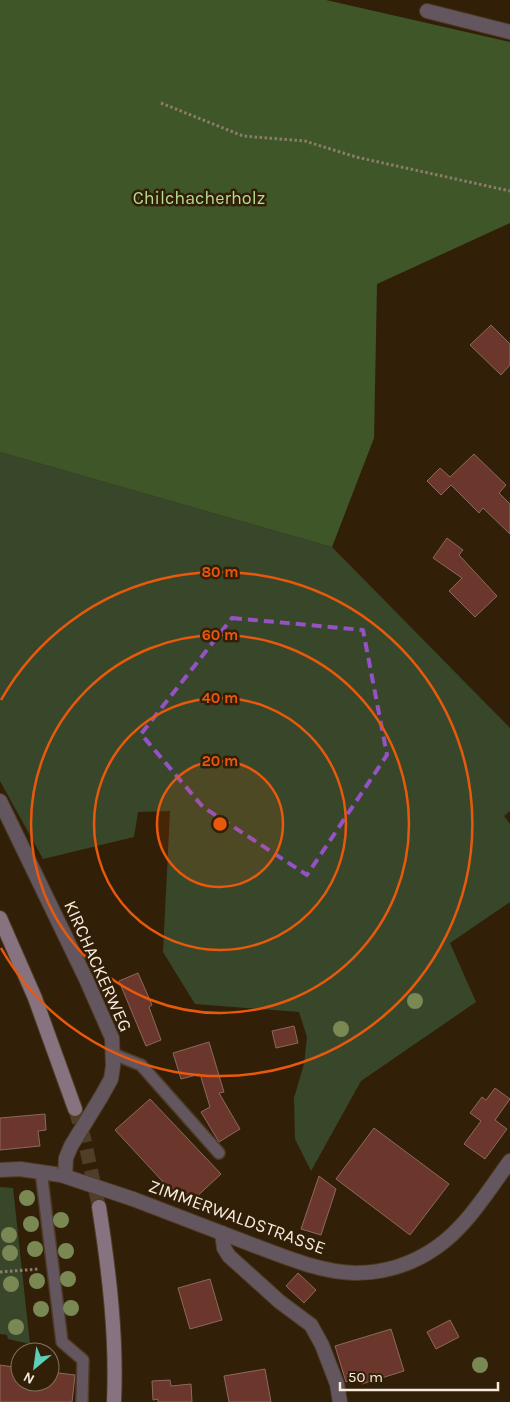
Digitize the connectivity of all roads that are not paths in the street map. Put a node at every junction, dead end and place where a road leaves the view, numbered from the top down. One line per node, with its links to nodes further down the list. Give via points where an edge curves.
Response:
1 (426, 11): 2 (street)
2 (510, 32)
3 (0, 801): 5 (street, KIRCHACKERWEG, via 86,979 112,1038)
4 (0, 918): 6 (main road, via 35,998)
5 (113, 1054): 7 (lane, via 140,1066); 11 (street, KIRCHACKERWEG, bridge, via 111,1079 71,1146)
6 (75, 1109)
7 (219, 1153)
8 (510, 1161): 13 (street, ZIMMERWALDSTRASSE, via 454,1232 438,1247 397,1268 354,1273 320,1267)
9 (0, 1170): 10 (street, ZIMMERWALDSTRASSE)
10 (41, 1171): 11 (street, ZIMMERWALDSTRASSE); 14 (lane, via 62,1342 83,1360)
11 (63, 1175): 13 (street, ZIMMERWALDSTRASSE, bridge)
12 (99, 1207): 15 (main road, via 111,1295)
13 (222, 1233): 16 (street, via 229,1256 311,1325 337,1384)
14 (82, 1402)
15 (114, 1402)
16 (340, 1402)

